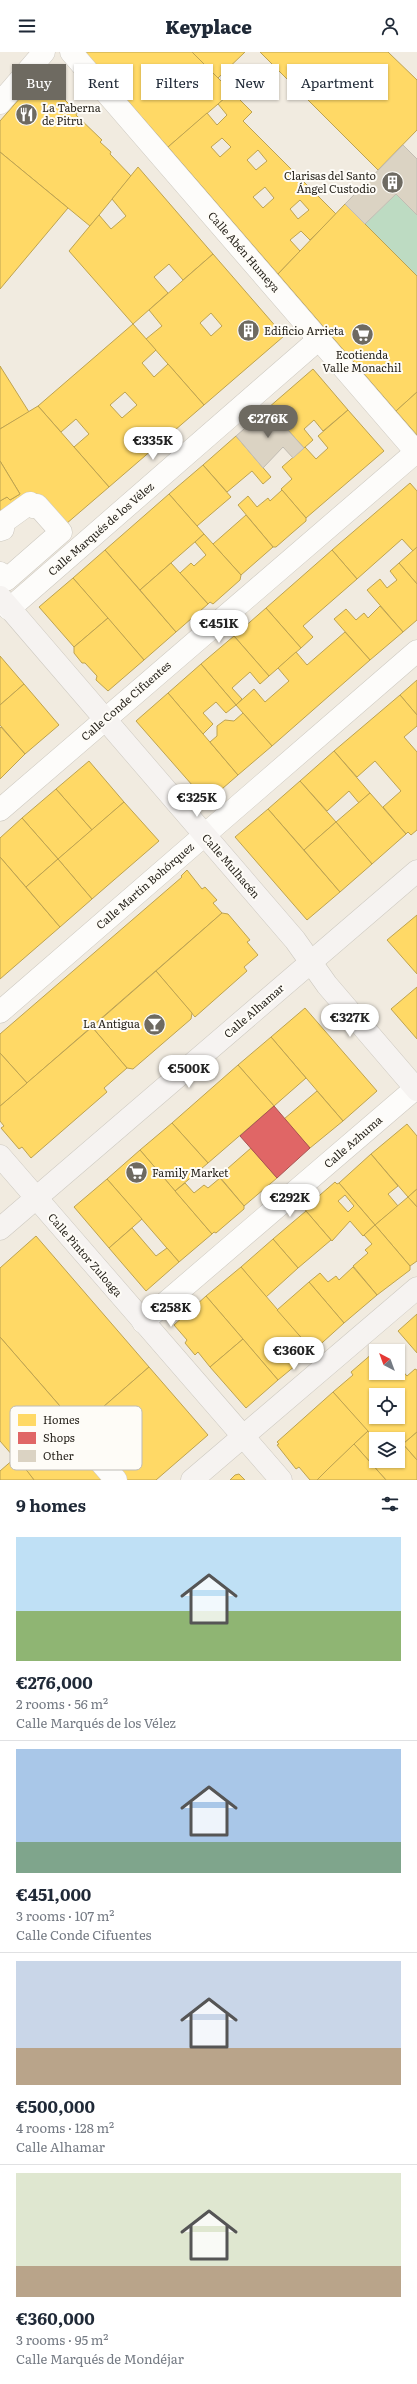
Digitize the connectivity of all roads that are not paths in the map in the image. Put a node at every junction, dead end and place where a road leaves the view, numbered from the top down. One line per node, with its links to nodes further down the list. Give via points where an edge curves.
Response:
1 (44, 52): 3 (street)
2 (71, 52): 4 (street, Calle Abén Humeya)
3 (0, 103)
4 (319, 339): 5 (street, Calle Abén Humeya); 8 (street, Calle Marqués de los Vélez)
5 (417, 453): 10 (street, Calle Conde Cifuentes)
6 (0, 530): 7 (street, via 3,528 1,524 30,503 34,507 37,505 60,532 6,580)
7 (0, 573)
8 (4, 603): 10 (street, Calle Mulhacén)
9 (417, 651): 12 (street, Calle Martín Bohórquez)
10 (105, 720): 11 (street, Calle Conde Cifuentes); 12 (street, Calle Mulhacén)
11 (0, 810)
12 (204, 835): 14 (street, Calle Mulhacén, via 295,940); 15 (street, Calle Martín Bohórquez)
13 (417, 871): 14 (street, Calle Alhamar)
14 (310, 963): 16 (street, Calle Mulhacén); 18 (street, Calle Alhamar)
15 (0, 1012)
16 (416, 1088): 21 (street, Calle Azhuma)
17 (0, 1156): 18 (street, Calle Pintor Zuloaga)
18 (36, 1198): 19 (street, Calle Alhamar); 21 (street, Calle Pintor Zuloaga)
19 (0, 1229)
20 (417, 1288): 22 (street)
21 (143, 1322): 22 (street, Calle Pintor Zuloaga)
22 (243, 1437): 25 (street); 26 (street, Calle Pintor Zuloaga)
23 (107, 1470): 24 (street)
24 (116, 1480)
25 (192, 1480)
26 (281, 1480)

